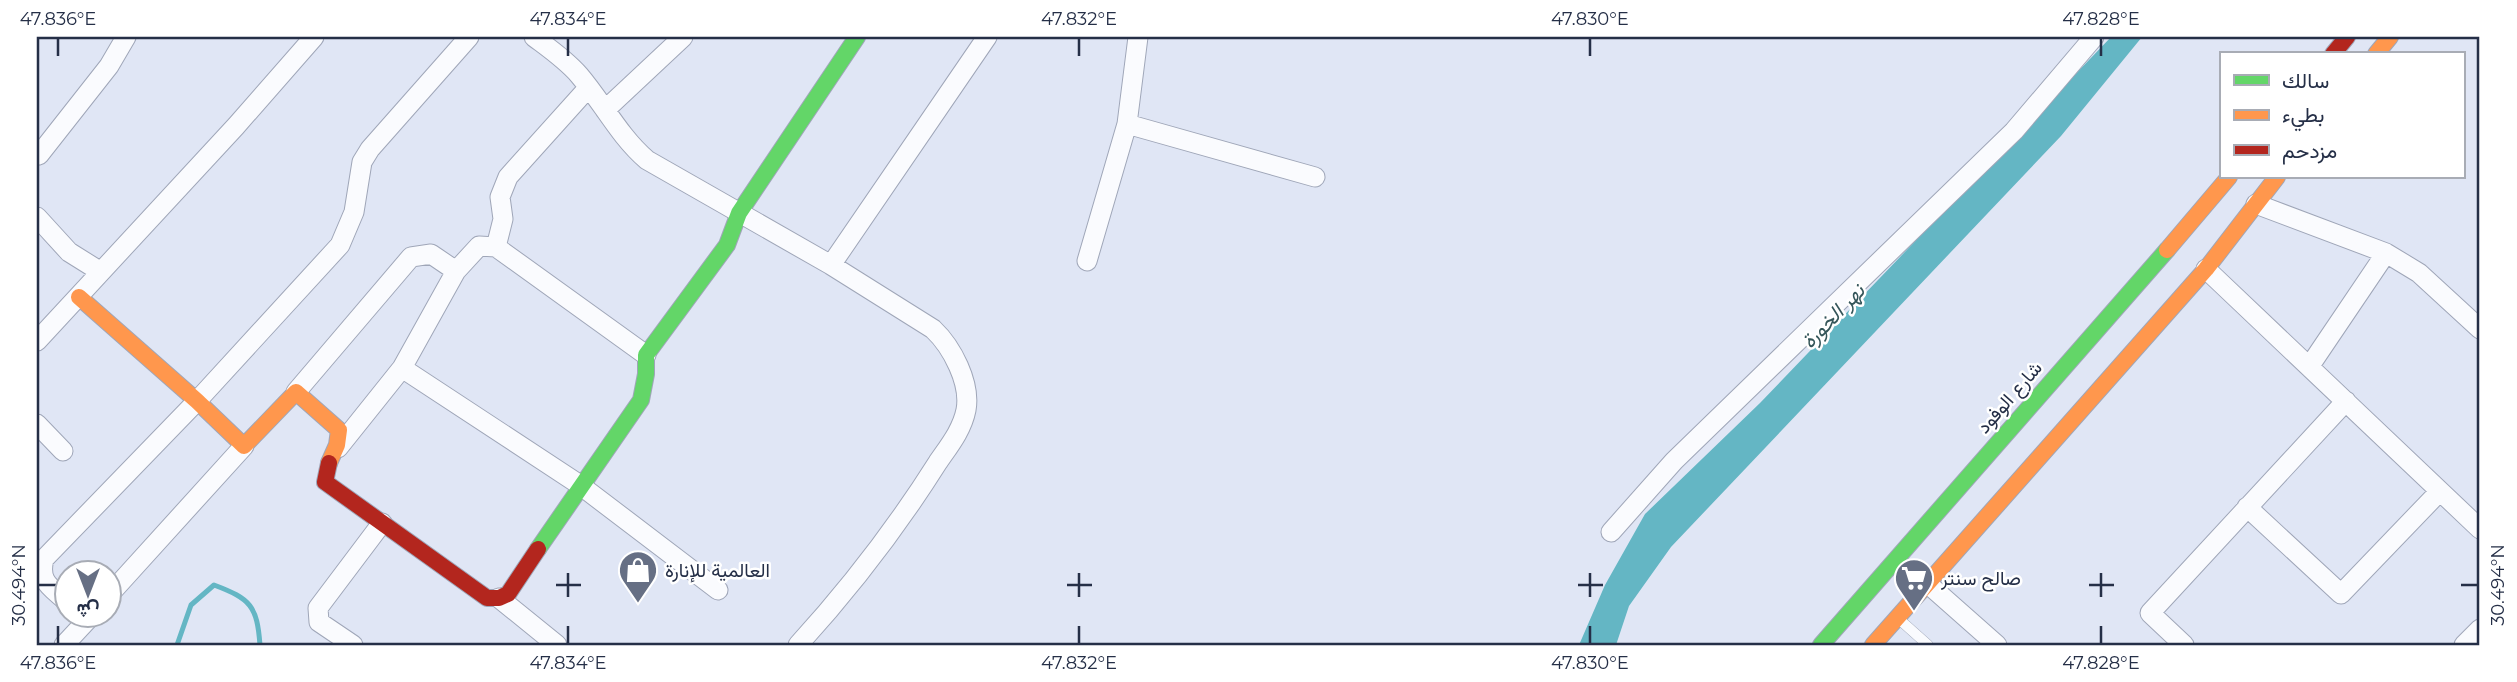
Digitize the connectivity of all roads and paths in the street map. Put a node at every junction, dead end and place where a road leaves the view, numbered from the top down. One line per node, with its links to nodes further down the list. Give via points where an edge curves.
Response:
1 (126, 37): 18 (street)
2 (314, 37): 31 (street)
3 (469, 37): 39 (street, via 366,156 354,212 340,245)
4 (534, 37): 12 (street)
5 (683, 37): 16 (street)
6 (858, 37): 23 (street)
7 (987, 37): 28 (street)
8 (1138, 37): 17 (street)
9 (2094, 37): 50 (street, via 2014,131 1674,461)
10 (2347, 37): 13 (street)
11 (2390, 37): 14 (street)
12 (557, 43): 15 (street)
13 (2335, 52)
14 (2378, 52)
15 (588, 88): 16 (street); 25 (street, via 508,177 500,197 503,219)
16 (605, 110): 23 (street, via 647,160)
17 (1127, 124): 19 (street); 27 (street)
18 (39, 156)
19 (1315, 177)
20 (2227, 178): 63 (street, شارع الوفود)
21 (2276, 178): 22 (street)
22 (2256, 204): 26 (street); 29 (street)
23 (739, 213): 28 (street); 35 (street, via 727,246)
24 (37, 217): 31 (street, via 69,252)
25 (496, 247): 30 (street, via 479,246); 35 (street)
26 (2386, 253): 33 (street, via 2418,273); 36 (street)
27 (1087, 261)
28 (831, 265): 62 (street, via 946,341 959,366 967,408 962,425 926,481 848,590)
29 (2206, 269): 36 (street); 52 (street)
30 (456, 271): 37 (street); 38 (street, via 431,254 411,257)
31 (102, 272): 32 (street)
32 (79, 296): 34 (street); 39 (street)
33 (2480, 330)
34 (37, 341)
35 (646, 355): 45 (street, via 641,400)
36 (2309, 367): 40 (street)
37 (402, 368): 43 (street); 45 (street)
38 (296, 392): 42 (street); 43 (street, via 339,430)
39 (197, 401): 42 (street); 53 (street, via 44,559 41,572)
40 (2346, 401): 46 (street); 47 (street)
41 (37, 424): 44 (street)
42 (244, 446): 51 (street)
43 (338, 448): 48 (street, via 327,463 325,482)
44 (63, 451)
45 (580, 485): 54 (street); 55 (street, via 508,594)
46 (2440, 491): 47 (street, via 2342,594); 49 (street)
47 (2247, 507): 67 (street, via 2150,613)
48 (383, 523): 55 (street, via 488,598); 60 (street, via 318,608 319,622)
49 (2480, 528)
50 (1611, 532)
51 (122, 581)
52 (1928, 583): 56 (street); 66 (street)
53 (52, 588)
54 (718, 590)
55 (499, 598): 61 (street)
56 (1898, 618): 64 (street); 65 (lane)
57 (76, 630): 59 (street)
58 (2480, 630): 68 (street)
59 (64, 645)
60 (353, 645)
61 (557, 645)
62 (798, 645)
63 (1821, 645)
64 (1873, 645)
65 (1928, 645)
66 (1997, 645)
67 (2184, 645)
68 (2464, 645)

